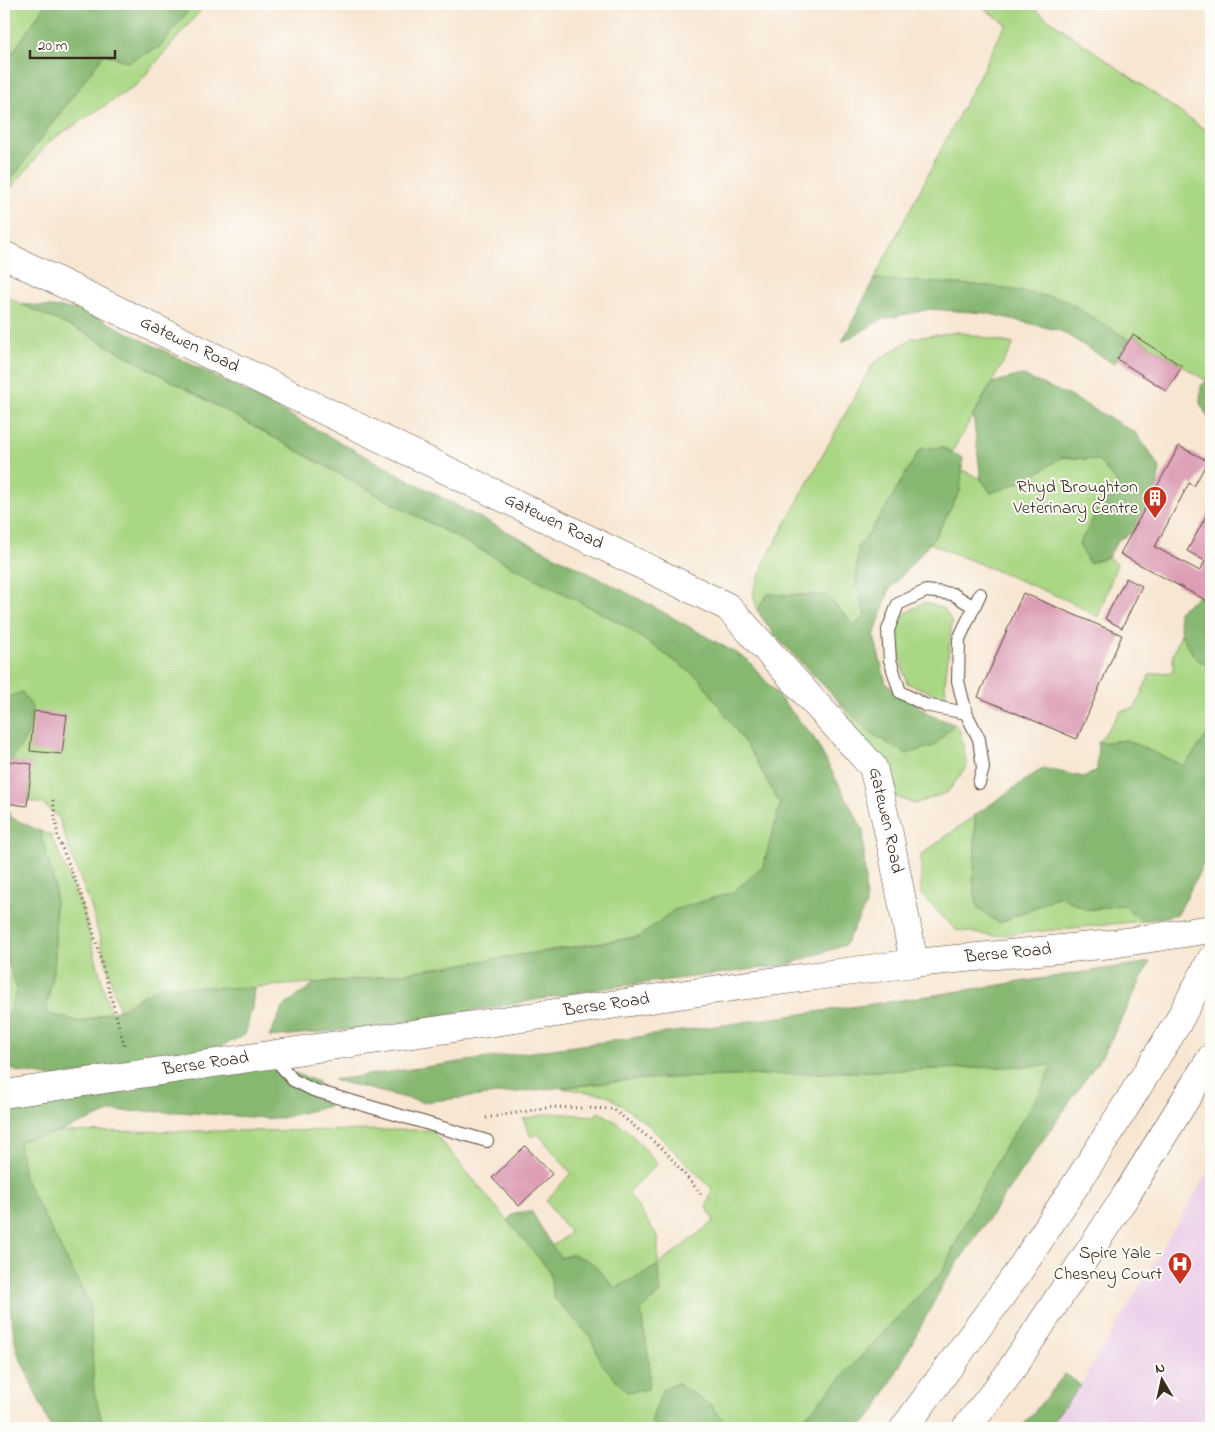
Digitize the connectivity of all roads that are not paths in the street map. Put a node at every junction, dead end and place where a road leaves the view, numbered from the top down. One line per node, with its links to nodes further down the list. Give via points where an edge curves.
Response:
1 (4, 255): 8 (main road, Gatewen Road, via 728,607 872,767)
2 (980, 594): 3 (lane)
3 (974, 607): 4 (lane, via 959,639 958,681); 4 (lane, via 953,594 926,592 898,604 888,630 890,660 900,692 924,705)
4 (966, 712): 5 (lane, via 979,739 983,768)
5 (979, 783)
6 (1211, 929): 8 (main road, Berse Road, via 1112,944)
7 (1211, 960): 13 (main road, via 1176,1024 1097,1152 1017,1274)
8 (914, 964): 9 (main road, Berse Road, via 733,987)
9 (272, 1055): 11 (main road, Berse Road); 12 (lane, via 293,1080 313,1090)
10 (1211, 1058): 14 (main road, via 1125,1197 1007,1376)
11 (4, 1094)
12 (487, 1140)
13 (904, 1428)
14 (966, 1428)

